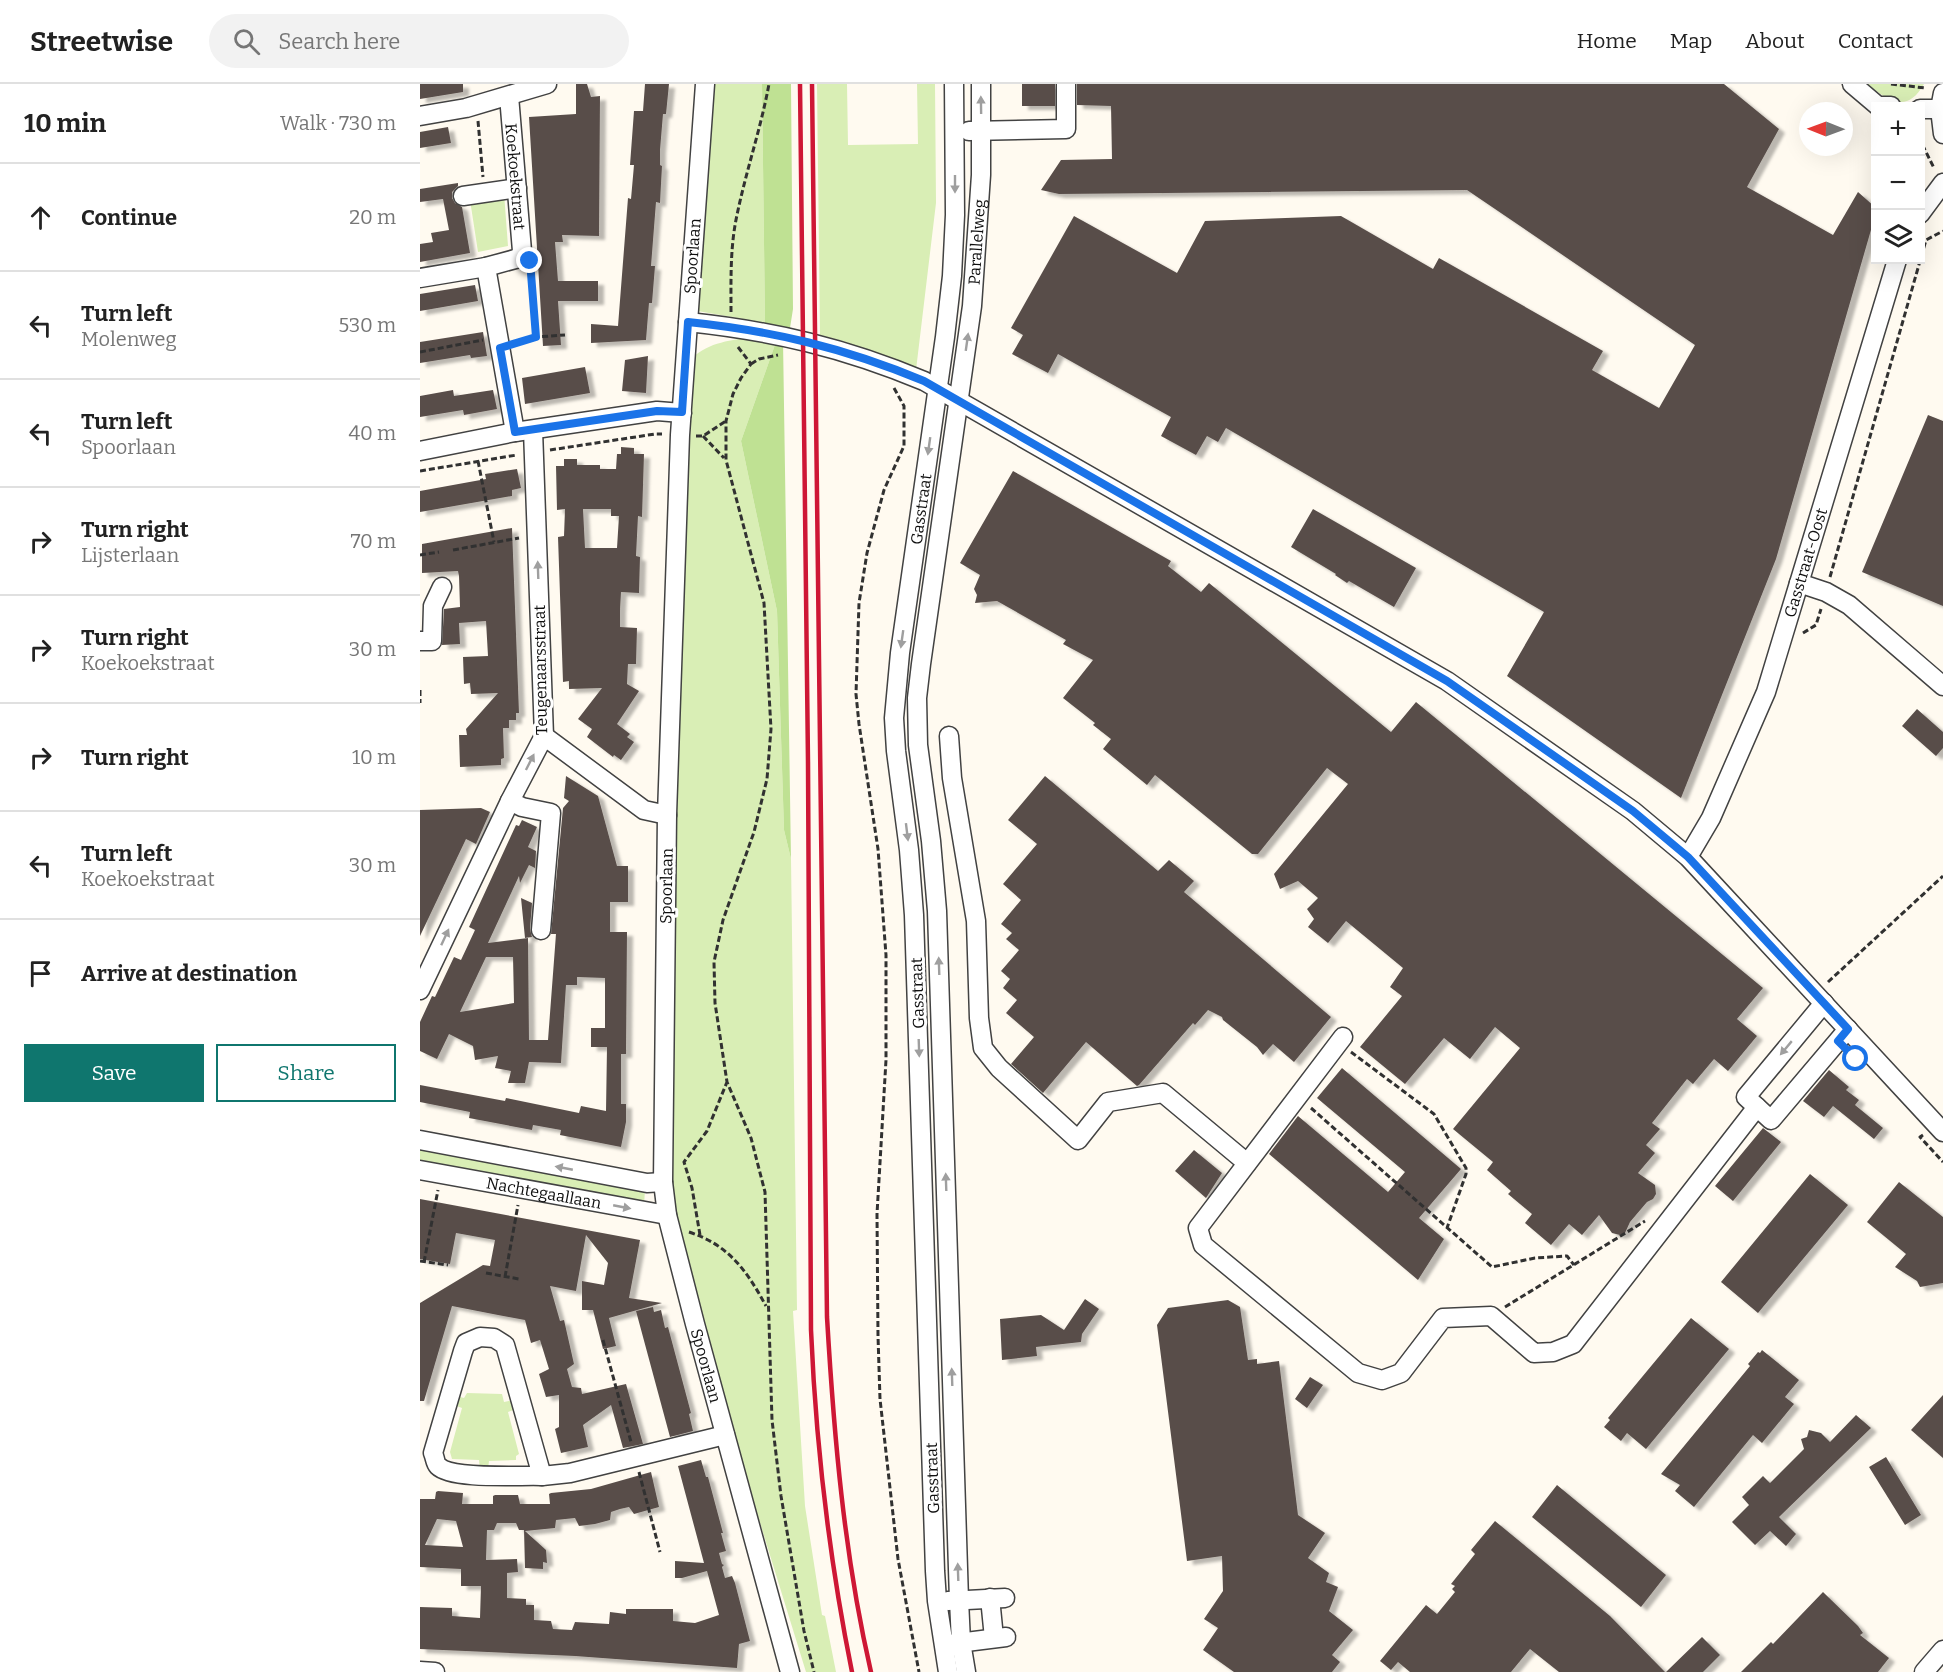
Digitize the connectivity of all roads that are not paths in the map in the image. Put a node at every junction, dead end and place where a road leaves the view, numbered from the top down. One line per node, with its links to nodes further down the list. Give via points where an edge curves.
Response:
1 (548, 84): 7 (street)
2 (705, 84): 21 (street, Spoorlaan)
3 (954, 84): 11 (street, Parallelweg)
4 (981, 84): 12 (street, Parallelweg, one-way to 4)
5 (1066, 84): 12 (street, via 1066,129)
6 (1852, 84): 9 (street)
7 (509, 96): 10 (street); 15 (street, Koekoekstraat)
8 (1936, 96): 13 (street)
9 (1873, 102)
10 (420, 116)
11 (955, 130): 12 (street); 22 (street, Parallelweg, one-way to 22, via 952,276)
12 (981, 131): 23 (street, Parallelweg, one-way to 12, via 977,259)
13 (1943, 134)
14 (1942, 184): 17 (street)
15 (517, 188): 16 (street); 19 (street, Koekoekstraat, via 522,251 519,258)
16 (464, 196)
17 (1923, 210)
18 (1896, 264): 28 (street, Gasstraat-Oost)
19 (486, 267): 20 (street); 26 (street)
20 (420, 278)
21 (688, 322): 22 (street, via 782,335 858,355); 24 (street, Spoorlaan)
22 (938, 388): 23 (street); 52 (street, Gasstraat, one-way to 52, via 894,718 914,915)
23 (959, 399): 36 (street, via 1447,681 1633,811); 51 (street, Gasstraat, one-way to 23, via 937,911 917,722 921,664)
24 (682, 412): 25 (street, via 657,411); 35 (street, Spoorlaan)
25 (533, 430): 26 (street); 32 (street, Teugenaarsstraat, one-way to 25)
26 (515, 432): 27 (street)
27 (420, 451)
28 (1799, 583): 31 (street, via 1850,605); 36 (street, Gasstraat-Oost, via 1766,692 1711,818)
29 (442, 587): 30 (street, via 433,606 432,641)
30 (420, 641)
31 (1943, 686)
32 (544, 736): 34 (street, Teugenaarsstraat, one-way to 32); 35 (street, via 644,810)
33 (949, 736): 45 (street, via 951,778 976,921 983,1048 999,1068 1078,1140 1108,1102 1163,1093)
34 (510, 801): 37 (street, via 551,813); 38 (street, Teugenaarsstraat, one-way to 34)
35 (667, 815): 47 (street, Spoorlaan)
36 (1688, 857): 39 (street)
37 (541, 930)
38 (420, 990)
39 (1820, 998): 40 (street); 42 (street, one-way to 42, via 1746,1097)
40 (1848, 1029): 42 (street, via 1770,1120); 43 (street)
41 (1341, 1040): 45 (street)
42 (1757, 1107): 45 (street, via 1573,1344 1553,1352 1534,1353 1491,1316 1443,1318 1401,1373 1382,1380 1358,1373 1203,1245 1198,1228)
43 (1934, 1132)
44 (420, 1140): 47 (street, Nachtegaallaan, one-way to 44, via 647,1183)
45 (1247, 1163)
46 (420, 1170): 48 (street, Nachtegaallaan, one-way to 48)
47 (663, 1182): 48 (street, Spoorlaan)
48 (669, 1220): 49 (street, Spoorlaan)
49 (725, 1435): 50 (street, via 570,1473); 58 (street, Spoorlaan)
50 (542, 1476): 50 (street, via 468,1475 437,1465 433,1453 466,1343 480,1337 494,1338 505,1345)
51 (959, 1600): 52 (street); 53 (street, Gasstraat); 53 (street, via 998,1598 1000,1638)
52 (937, 1601): 54 (street, Gasstraat)
53 (961, 1642): 54 (street); 60 (street, Gasstraat)
54 (942, 1645): 59 (street, Gasstraat)
55 (1943, 1650): 61 (street)
56 (420, 1671): 57 (street)
57 (435, 1672)
58 (790, 1672)
59 (948, 1672)
60 (966, 1672)
61 (1924, 1672)

